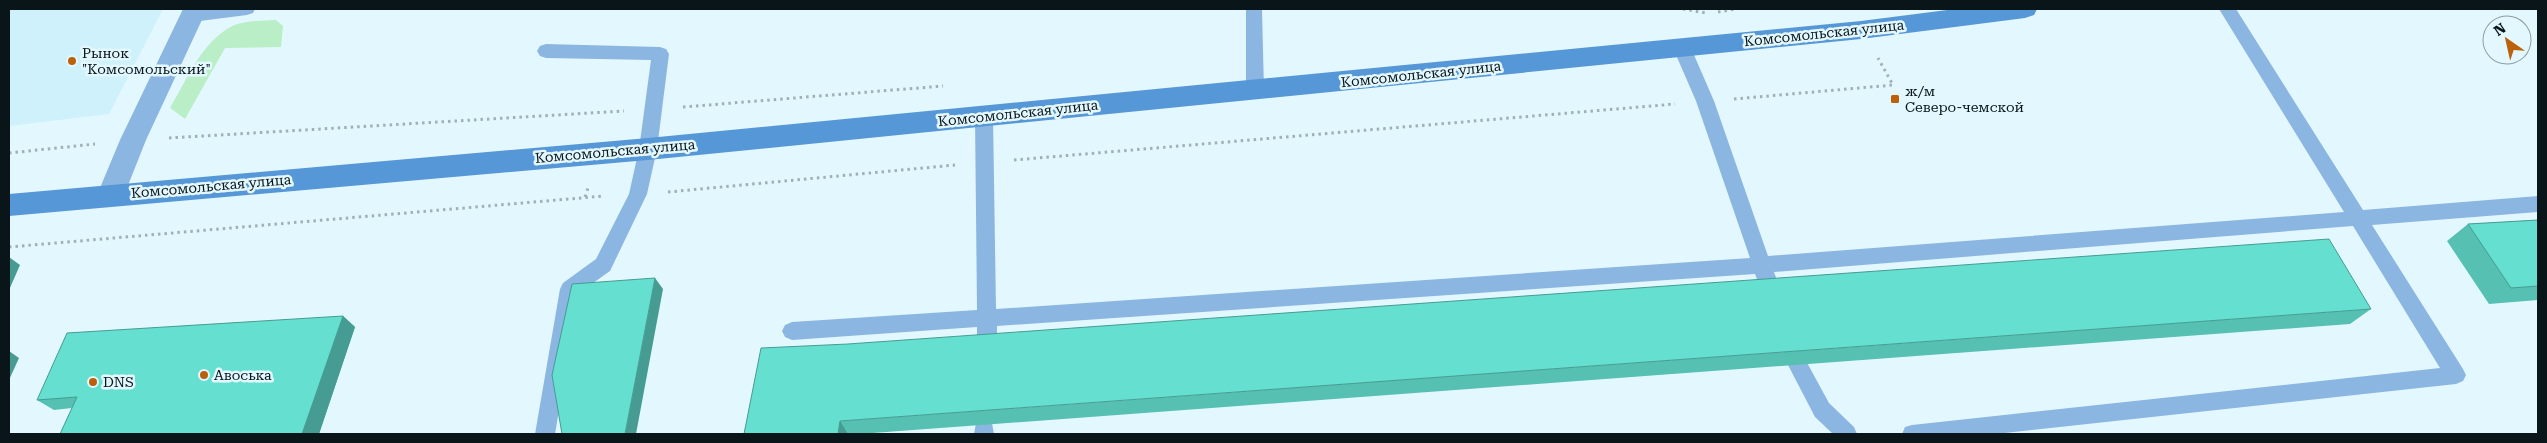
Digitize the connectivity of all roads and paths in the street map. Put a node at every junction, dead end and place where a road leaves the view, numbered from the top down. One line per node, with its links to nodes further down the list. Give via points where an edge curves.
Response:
1 (247, 9): 7 (lane)
2 (1254, 9): 14 (lane)
3 (1683, 9): 8 (path)
4 (1736, 9): 8 (path)
5 (2025, 9): 10 (main road, Комсомольская улица)
6 (2227, 9): 26 (lane)
7 (193, 12): 18 (street)
8 (1706, 13): 9 (path)
9 (1687, 16)
10 (1682, 48): 14 (main road, Комсомольская улица); 15 (lane)
11 (546, 51): 16 (lane, via 660,54)
12 (1893, 85): 15 (path)
13 (949, 86): 16 (path)
14 (1255, 90): 17 (main road, Комсомольская улица)
15 (1705, 101): 21 (path); 28 (lane)
16 (653, 109): 18 (path); 19 (lane)
17 (984, 116): 19 (main road, Комсомольская улица); 21 (lane)
18 (133, 140): 20 (path); 23 (street)
19 (648, 149): 22 (lane); 23 (main road, Комсомольская улица)
20 (9, 152)
21 (983, 162): 22 (path); 30 (lane)
22 (638, 194): 27 (path); 34 (lane, via 603,265 570,289)
23 (110, 195): 24 (main road, Комсомольская улица)
24 (9, 204)
25 (2538, 204): 26 (lane)
26 (2357, 217): 28 (lane); 36 (lane, via 2456,375)
27 (9, 247)
28 (1762, 265): 29 (lane); 30 (lane)
29 (1772, 294)
30 (986, 316): 31 (lane); 32 (lane)
31 (792, 331)
32 (987, 350)
33 (1798, 365): 35 (lane, via 1822,410)
34 (545, 434)
35 (1847, 434)
36 (1912, 434)

